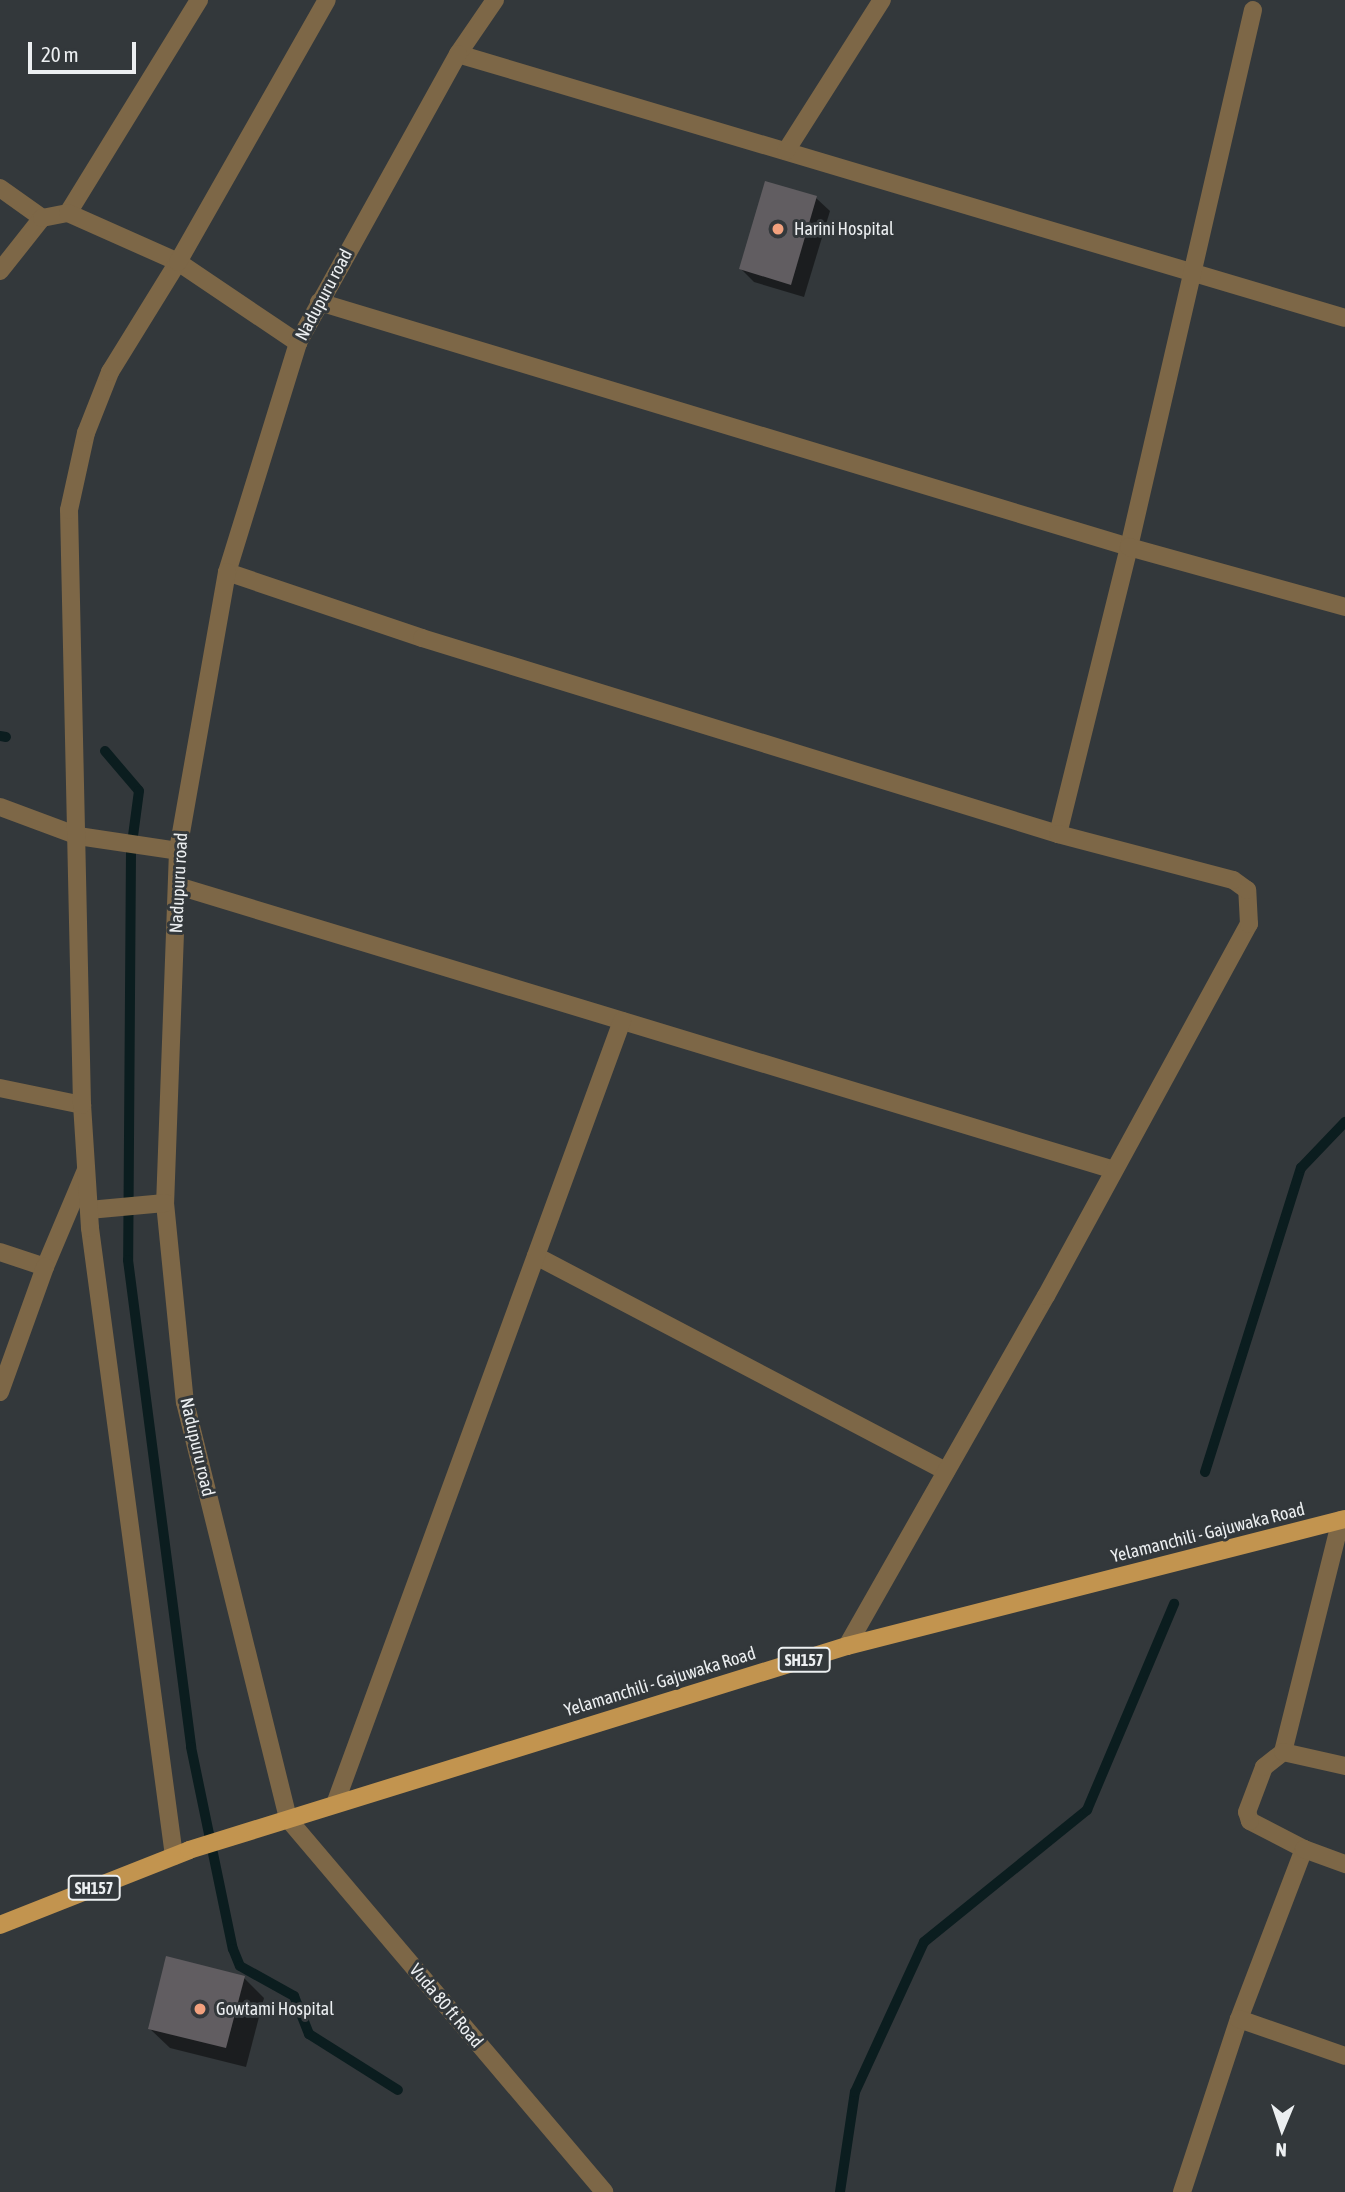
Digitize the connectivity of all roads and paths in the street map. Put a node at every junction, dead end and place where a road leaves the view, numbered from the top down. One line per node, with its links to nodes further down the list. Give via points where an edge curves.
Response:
1 (199, 0): 9 (street)
2 (327, 0): 11 (street)
3 (495, 0): 6 (street, Nadupuru road)
4 (882, 0): 7 (street)
5 (1253, 10): 13 (street)
6 (458, 54): 7 (street); 14 (street, Nadupuru road)
7 (786, 151): 13 (street)
8 (0, 188): 10 (street)
9 (68, 213): 10 (street); 11 (street)
10 (43, 218): 12 (street)
11 (178, 262): 16 (street); 22 (street, via 110,372 86,433 69,510)
12 (0, 271)
13 (1195, 272): 15 (street); 17 (street)
14 (319, 302): 16 (street, Nadupuru road); 17 (street)
15 (1345, 318)
16 (298, 343): 18 (street, Nadupuru road)
17 (1129, 547): 19 (street); 21 (street)
18 (227, 572): 21 (street, via 422,638); 23 (street, Nadupuru road)
19 (1345, 607)
20 (0, 807): 22 (street)
21 (1058, 834): 29 (street, via 1233,880 1247,890 1251,908 1249,924)
22 (78, 836): 23 (street); 27 (street)
23 (178, 851): 24 (street, Nadupuru road)
24 (178, 886): 25 (street); 30 (street, Nadupuru road)
25 (622, 1021): 29 (street); 33 (street)
26 (0, 1088): 27 (street)
27 (82, 1104): 28 (street)
28 (86, 1170): 31 (street); 34 (street)
29 (1114, 1170): 36 (street)
30 (165, 1203): 31 (street); 42 (street, Nadupuru road, via 185,1402)
31 (89, 1210): 44 (street)
32 (0, 1252): 34 (street)
33 (536, 1256): 36 (street); 41 (street)
34 (45, 1267): 35 (street)
35 (0, 1392)
36 (946, 1471): 38 (street)
37 (1343, 1519): 38 (main road, Yelamanchili - Gajuwaka Road / SH157); 39 (street)
38 (847, 1646): 41 (main road, Yelamanchili - Gajuwaka Road / SH157)
39 (1283, 1752): 40 (street); 43 (street, via 1264,1767 1247,1812 1257,1828)
40 (1345, 1766)
41 (335, 1804): 42 (main road, Yelamanchili - Gajuwaka Road / SH157)
42 (288, 1819): 44 (main road, Yelamanchili - Gajuwaka Road / SH157); 49 (street, Vuda 80 ft Road)
43 (1304, 1849): 45 (street); 47 (street)
44 (181, 1853): 46 (main road, Yelamanchili - Gajuwaka Road / SH157)
45 (1345, 1864)
46 (0, 1926)
47 (1239, 2019): 48 (street); 50 (street)
48 (1345, 2056)
49 (604, 2192)
50 (1182, 2192)

